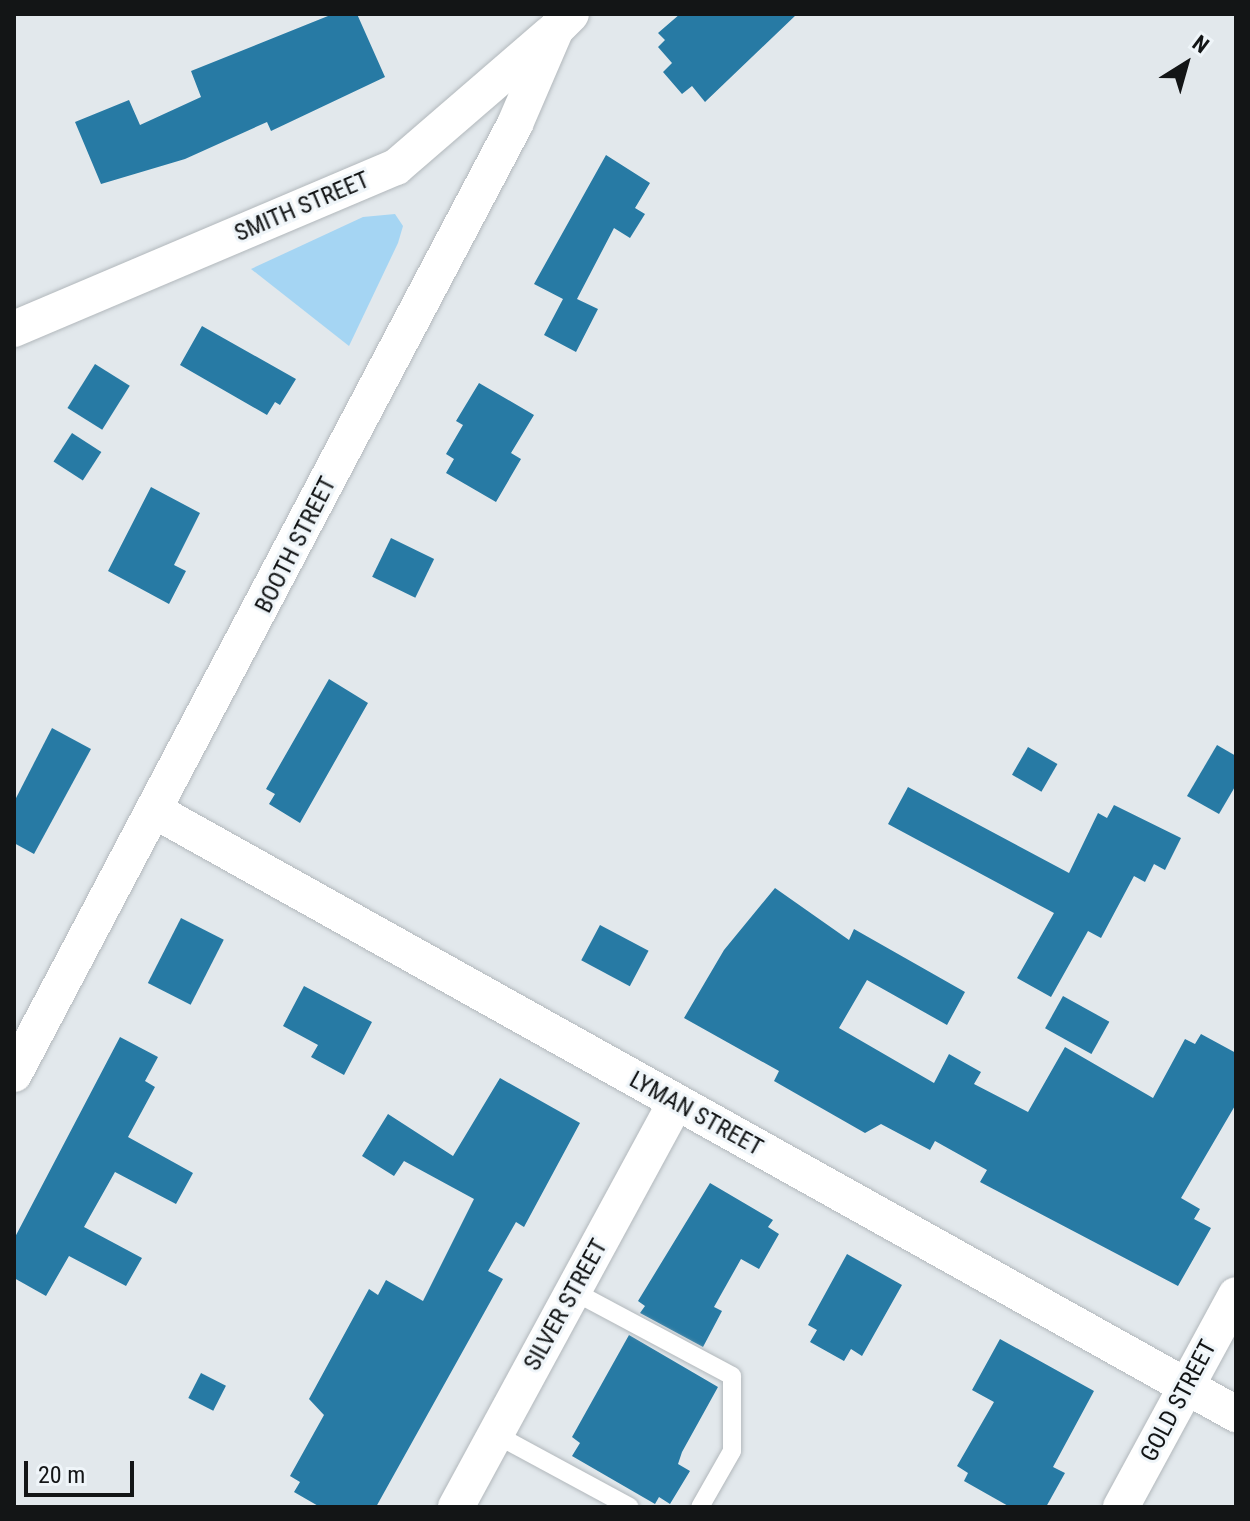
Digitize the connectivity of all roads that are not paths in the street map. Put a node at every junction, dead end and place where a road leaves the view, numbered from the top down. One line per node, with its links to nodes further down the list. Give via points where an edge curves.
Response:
1 (556, 19): 2 (street, SMITH STREET, via 396,167); 3 (street, BOOTH STREET, via 515,124)
2 (14, 329)
3 (157, 812): 4 (street, BOOTH STREET); 5 (street, LYMAN STREET)
4 (14, 1074)
5 (675, 1103): 6 (street, SILVER STREET); 8 (street, LYMAN STREET)
6 (573, 1291): 10 (street, SILVER STREET); 13 (lane, via 732,1376 732,1451)
7 (1236, 1295): 8 (street, GOLD STREET)
8 (1186, 1387): 9 (street, LYMAN STREET); 14 (street, GOLD STREET)
9 (1236, 1414)
10 (495, 1434): 11 (street, SILVER STREET); 12 (lane)
11 (456, 1507)
12 (630, 1507)
13 (700, 1507)
14 (1121, 1507)

